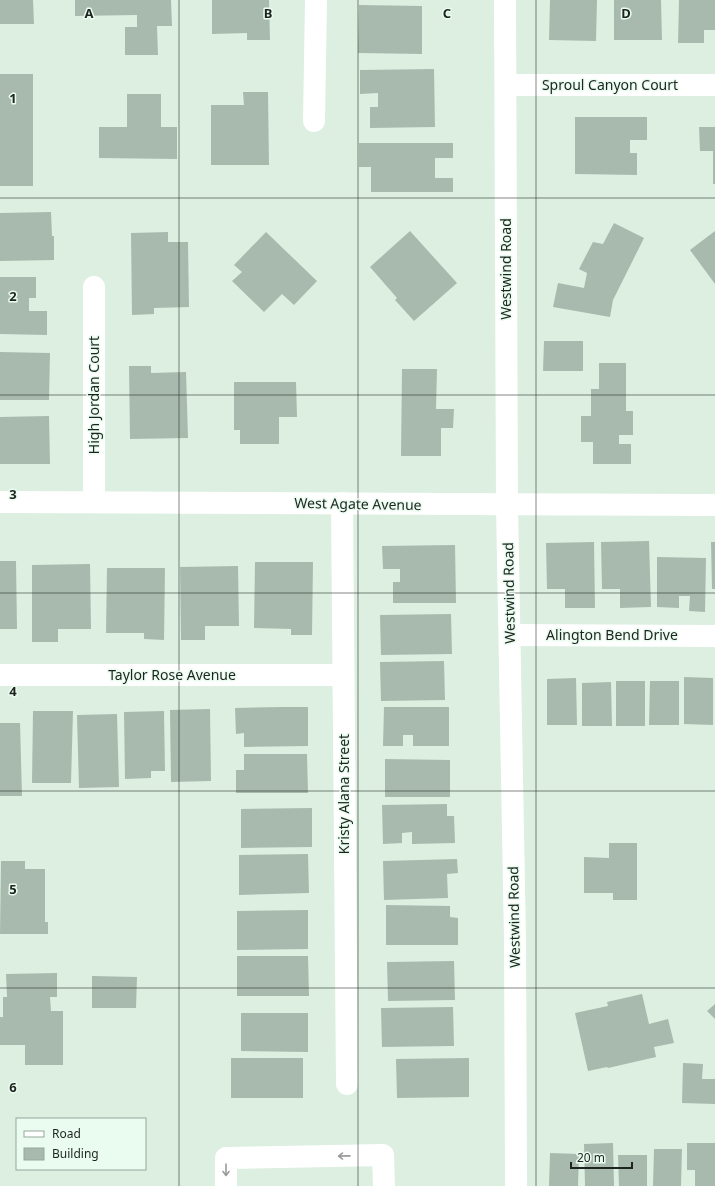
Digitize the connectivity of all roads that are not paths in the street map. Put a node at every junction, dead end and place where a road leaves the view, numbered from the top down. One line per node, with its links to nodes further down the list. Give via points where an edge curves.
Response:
1 (316, 0): 5 (street)
2 (505, 0): 3 (street, Westwind Road)
3 (506, 85): 4 (street, Sproul Canyon Court); 10 (street, Westwind Road)
4 (715, 85)
5 (314, 121)
6 (94, 287): 8 (street, High Jordan Court)
7 (0, 502): 8 (street, West Agate Avenue)
8 (94, 502): 9 (street, West Agate Avenue)
9 (342, 503): 10 (street, West Agate Avenue); 15 (street, Kristy Alana Street)
10 (507, 505): 11 (street, West Agate Avenue); 12 (street, Westwind Road)
11 (715, 505)
12 (510, 635): 13 (street, Alington Bend Drive); 19 (street, Westwind Road)
13 (715, 636)
14 (0, 676): 15 (street, Taylor Rose Avenue)
15 (343, 676): 16 (street, Kristy Alana Street)
16 (347, 1084)
17 (226, 1186): 18 (street, one-way to 17, via 383,1155 226,1158)
18 (384, 1186)
19 (516, 1186)

